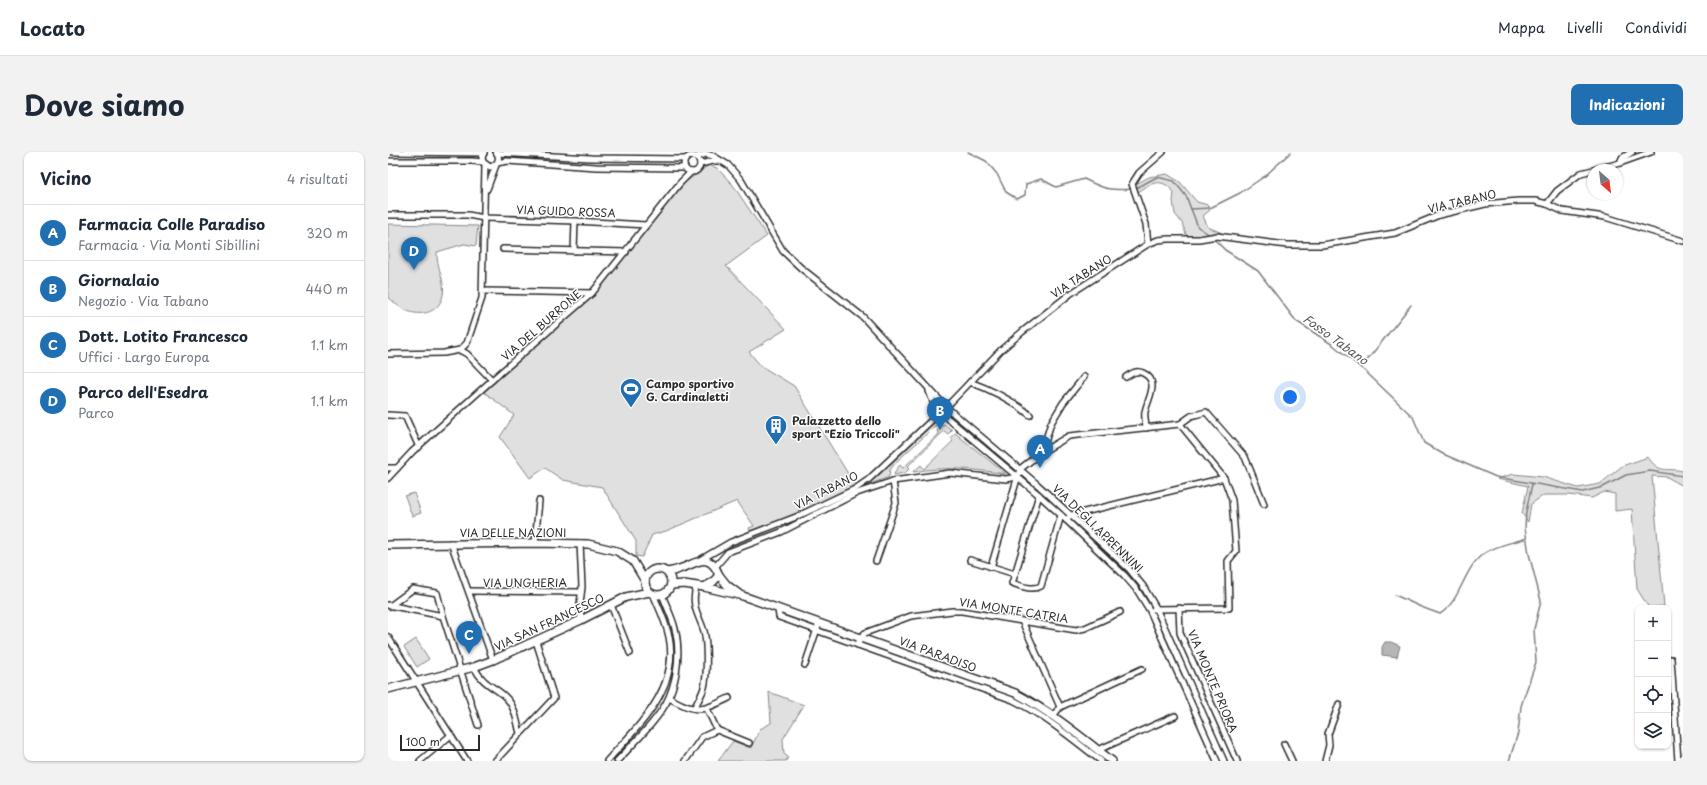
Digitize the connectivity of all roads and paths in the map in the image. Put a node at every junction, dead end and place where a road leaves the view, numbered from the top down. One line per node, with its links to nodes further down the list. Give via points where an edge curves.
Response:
1 (393, 152): 2 (street)
2 (408, 152): 3 (street)
3 (484, 152): 15 (street)
4 (496, 152): 9 (street); 16 (street, via 499,158)
5 (700, 152): 10 (street)
6 (1163, 152): 27 (street, via 1139,173 1132,184 1146,224)
7 (1632, 152): 14 (street, via 1622,158)
8 (1651, 152): 14 (street)
9 (591, 155): 11 (street)
10 (696, 157): 11 (street, via 690,156); 13 (street, via 706,154); 17 (street)
11 (686, 159): 18 (street)
12 (388, 161): 15 (street, via 472,161)
13 (720, 161): 17 (street); 39 (street, via 728,165 741,180 783,251 863,317)
14 (1620, 163): 21 (street, via 1581,173 1557,191)
15 (484, 164): 16 (street, via 490,167); 20 (street)
16 (496, 164): 18 (street, via 507,161 596,167); 20 (street)
17 (700, 164): 19 (street, via 698,169)
18 (685, 168): 19 (street)
19 (691, 172): 25 (street, VIA DEL BURRONE)
20 (486, 192): 23 (street)
21 (1547, 204): 26 (street, VIA TABANO, via 1562,211 1604,217); 27 (street, VIA TABANO, via 1535,201 1485,204 1439,214 1395,233 1322,245 1287,245 1217,236 1207,239 1158,240)
22 (388, 215): 23 (street, VIA GUIDO ROSSA, via 468,215)
23 (484, 218): 24 (street, VIA GUIDO ROSSA); 31 (street)
24 (575, 221): 25 (street, VIA GUIDO ROSSA); 29 (street)
25 (646, 225): 30 (street, VIA DEL BURRONE)
26 (1683, 241)
27 (1148, 244): 38 (street, VIA TABANO, via 1046,312 1001,350)
28 (503, 249): 29 (street)
29 (574, 251): 30 (street)
30 (626, 252): 32 (street, VIA DEL BURRONE)
31 (483, 291): 32 (street); 33 (street, via 475,324 467,343)
32 (592, 293): 37 (street, VIA DEL BURRONE)
33 (460, 350): 34 (street, via 444,353); 37 (street)
34 (388, 354)
35 (1084, 377): 47 (street, via 1051,423)
36 (1126, 377): 45 (street, via 1133,372 1141,372 1147,375 1152,384 1152,392 1144,413)
37 (492, 380): 46 (street, VIA DEL BURRONE)
38 (970, 382): 40 (street, VIA TABANO); 43 (street, via 998,394)
39 (926, 387): 40 (street, VIA DEGLI APPENNINI); 41 (street, VIA DEGLI APPENNINI)
40 (946, 407): 41 (street, VIA TABANO); 50 (street, VIA DEGLI APPENNINI)
41 (940, 412): 51 (street, VIA DEGLI APPENNINI); 65 (street, VIA TABANO, via 876,473 854,489 781,524 731,542)
42 (388, 415): 46 (street, via 405,416)
43 (1030, 415)
44 (1180, 424): 45 (street); 53 (street); 57 (street, via 1190,416 1206,412 1245,457)
45 (1146, 428): 47 (street, via 1069,436)
46 (419, 446): 49 (street, VIA DEL BURRONE)
47 (1042, 452): 50 (street)
48 (388, 468): 49 (street)
49 (397, 468): 52 (street, VIA DEL BURRONE)
50 (1020, 469): 51 (street); 59 (street, VIA DEGLI APPENNINI)
51 (1017, 477): 54 (street, VIA TABANO, via 1006,479 950,473); 55 (street, VIA DEGLI APPENNINI); 69 (street)
52 (388, 478)
53 (1224, 478): 59 (street); 86 (street, via 1232,500 1236,551 1228,561 1229,608)
54 (893, 481): 67 (street, via 896,503); 68 (street, VIA TABANO, via 857,493 781,532 728,552)
55 (1039, 495): 58 (street, VIA DEGLI APPENNINI); 72 (street)
56 (539, 500): 62 (street)
57 (1264, 504)
58 (1061, 515): 60 (street, VIA DEGLI APPENNINI); 72 (street, via 1041,586 1030,588 1012,583)
59 (1072, 515): 60 (street); 85 (street, VIA DEGLI APPENNINI, via 1129,569)
60 (1066, 520): 87 (street, VIA DEGLI APPENNINI, via 1124,575)
61 (451, 543): 62 (main road, VIA DELLE NAZIONI); 64 (main road, VIA DELLE NAZIONI); 77 (street)
62 (535, 543): 63 (main road, VIA DELLE NAZIONI)
63 (580, 543): 73 (main road, VIA DELLE NAZIONI, via 617,551 633,561); 78 (street)
64 (388, 545)
65 (700, 560): 68 (main road); 70 (main road)
66 (970, 560): 69 (street)
67 (876, 561)
68 (715, 567): 71 (main road)
69 (991, 567): 72 (street)
70 (667, 572): 73 (main road, via 654,569 648,573); 74 (main road)
71 (719, 574): 76 (main road, via 713,582); 81 (main road, via 727,585)
72 (1015, 574)
73 (645, 583): 79 (main road); 82 (main road)
74 (671, 585): 75 (main road, via 684,584); 80 (main road)
75 (696, 587): 76 (main road); 109 (street, via 693,596 695,612 706,640 703,692)
76 (704, 587): 81 (main road)
77 (469, 592): 78 (street, VIA UNGHERIA); 98 (street)
78 (580, 592): 90 (street)
79 (651, 593): 80 (main road); 82 (main road, VIA SAN FRANCESCO); 123 (street, via 669,637 671,657 666,683 650,713)
80 (662, 594): 105 (street, via 677,640 676,675)
81 (743, 596): 92 (main road, VIA PARADISO)
82 (626, 597): 83 (main road, VIA SAN FRANCESCO)
83 (611, 605): 90 (main road, VIA SAN FRANCESCO); 96 (street)
84 (389, 606): 89 (street); 89 (street, via 413,589 437,593)
85 (1156, 608): 86 (street); 87 (street); 129 (street, VIA DEGLI APPENNINI)
86 (1179, 608): 130 (street, VIA MONTE PRIORA, via 1180,632)
87 (1150, 611): 128 (street, VIA DEGLI APPENNINI)
88 (1120, 612): 91 (street, VIA MONTE CATRIA, via 1076,630)
89 (443, 616): 102 (street)
90 (581, 620): 94 (main road, VIA SAN FRANCESCO)
91 (1022, 621): 95 (street, VIA MONTE CATRIA, via 962,611 911,616 865,633); 108 (street)
92 (818, 627): 95 (main road, VIA PARADISO); 99 (street)
93 (388, 637): 103 (street)
94 (536, 641): 98 (main road, VIA SAN FRANCESCO); 115 (street, via 554,698)
95 (859, 642): 111 (main road, VIA PARADISO, via 1015,693); 126 (street, via 1032,709)
96 (630, 653)
97 (1671, 659): 133 (street)
98 (493, 660): 100 (main road, VIA SAN FRANCESCO)
99 (805, 665)
100 (474, 667): 102 (main road, VIA SAN FRANCESCO); 115 (street, via 482,680 509,700 514,708)
101 (1142, 669): 108 (street)
102 (462, 670): 103 (main road, VIA SAN FRANCESCO); 113 (street)
103 (417, 682): 104 (main road, VIA SAN FRANCESCO); 116 (street)
104 (388, 689)
105 (669, 698): 109 (street); 124 (street, via 650,725)
106 (729, 698): 110 (street)
107 (1339, 704): 132 (street, via 1328,734 1329,746)
108 (1060, 706): 111 (street)
109 (694, 708): 110 (street)
110 (707, 709): 114 (street)
111 (1053, 716): 119 (main road, VIA PARADISO)
112 (1175, 716): 119 (street)
113 (478, 725)
114 (717, 730): 117 (street); 125 (street, via 702,738)
115 (520, 733): 122 (street)
116 (451, 735): 120 (street); 121 (street)
117 (749, 743)
118 (1284, 744): 131 (street)
119 (1098, 750): 127 (main road, VIA PARADISO)
120 (420, 761)
121 (467, 761)
122 (495, 761)
123 (607, 761)
124 (617, 761)
125 (685, 761)
126 (1102, 761)
127 (1112, 761)
128 (1217, 761)
129 (1224, 761)
130 (1237, 761)
131 (1292, 761)
132 (1325, 761)
133 (1678, 761)

